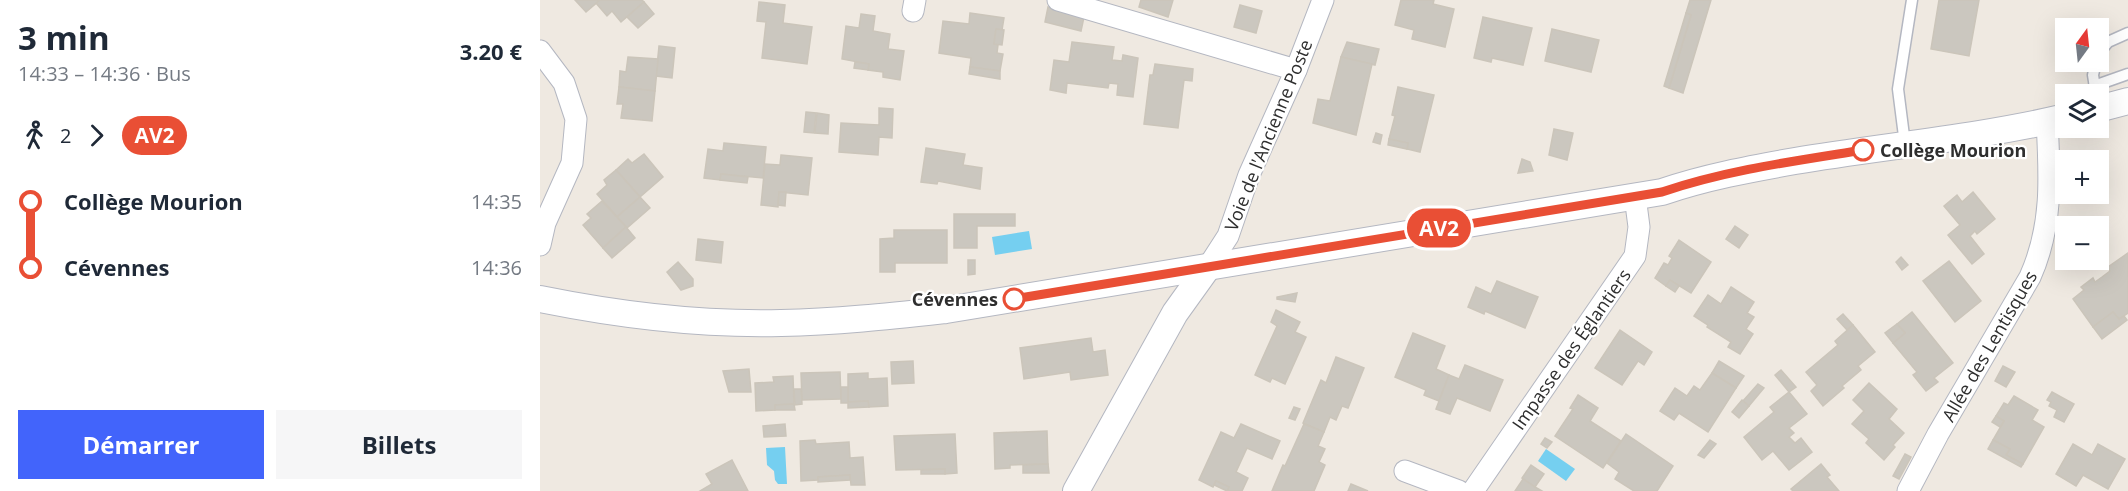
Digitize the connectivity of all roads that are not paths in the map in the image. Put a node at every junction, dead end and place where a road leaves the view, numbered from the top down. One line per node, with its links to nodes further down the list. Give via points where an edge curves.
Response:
1 (1058, 0): 7 (street)
2 (1323, 0): 7 (street, Voie de l'Ancienne Poste)
3 (1912, 0): 14 (lane, via 1898,88)
4 (2128, 33): 5 (lane)
5 (2109, 42)
6 (540, 51): 16 (street, via 564,83 576,119 572,163 545,223)
7 (1296, 70): 17 (street, Voie de l'Ancienne Poste, via 1249,175 1228,236)
8 (2128, 74): 9 (lane)
9 (2109, 88)
10 (2109, 99): 11 (street)
11 (2128, 101)
12 (2055, 119): 14 (street)
13 (2055, 132): 23 (street, Allée des Lentisques, via 2049,213 2036,264)
14 (1905, 144): 15 (street, via 1729,172)
15 (1635, 196): 17 (street); 22 (street, Impasse des Églantiers, via 1639,227 1635,256)
16 (540, 245)
17 (1208, 267): 18 (street, via 946,310 859,320 700,322); 20 (street, via 1175,313)
18 (540, 299)
19 (1405, 471): 21 (street)
20 (1076, 491)
21 (1459, 491)
22 (1473, 491)
23 (1908, 491)

